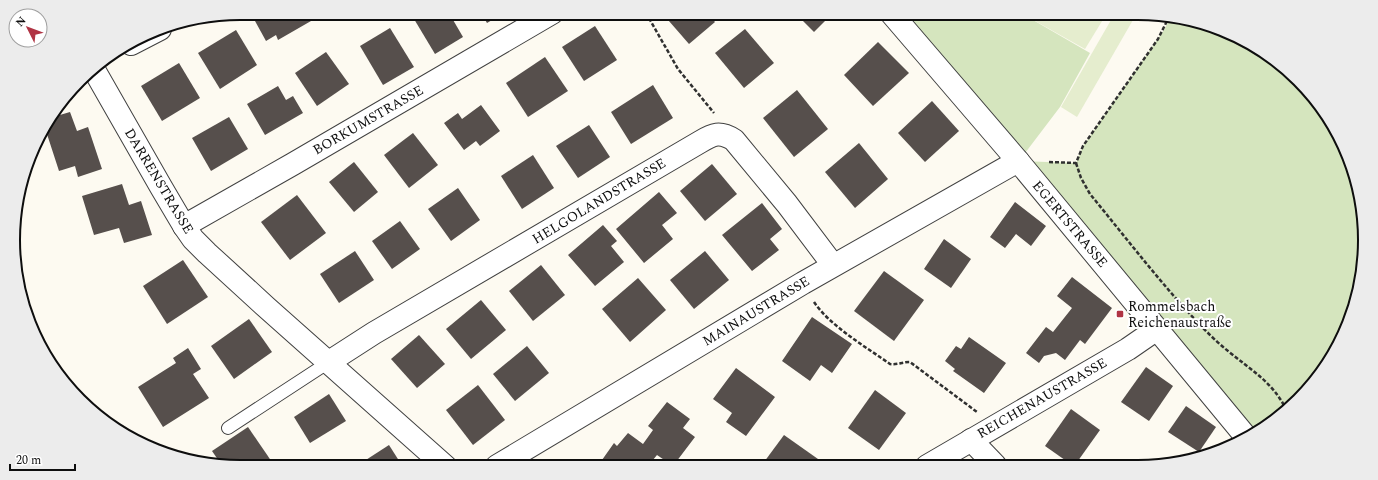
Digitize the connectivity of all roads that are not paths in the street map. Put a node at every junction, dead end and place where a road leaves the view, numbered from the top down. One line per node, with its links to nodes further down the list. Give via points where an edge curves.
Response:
1 (540, 20): 5 (street, BORKUMSTRASSE)
2 (897, 20): 4 (street, EGERTSTRASSE)
3 (96, 74): 5 (street, DARRENSTRASSE)
4 (1018, 161): 6 (street, MAINAUSTRASSE); 7 (street, EGERTSTRASSE)
5 (184, 226): 8 (street, DARRENSTRASSE, via 207,253)
6 (833, 265): 8 (street, HELGOLANDSTRASSE, via 734,140 720,134 706,138); 13 (street, MAINAUSTRASSE)
7 (1157, 329): 10 (street, EGERTSTRASSE); 11 (street, REICHENAUSTRASSE)
8 (328, 362): 9 (lane); 12 (street, DARRENSTRASSE)
9 (228, 428)
10 (1243, 433)
11 (971, 440): 14 (street, REICHENAUSTRASSE); 15 (street)
12 (438, 460)
13 (507, 460)
14 (936, 460)
15 (990, 460)

